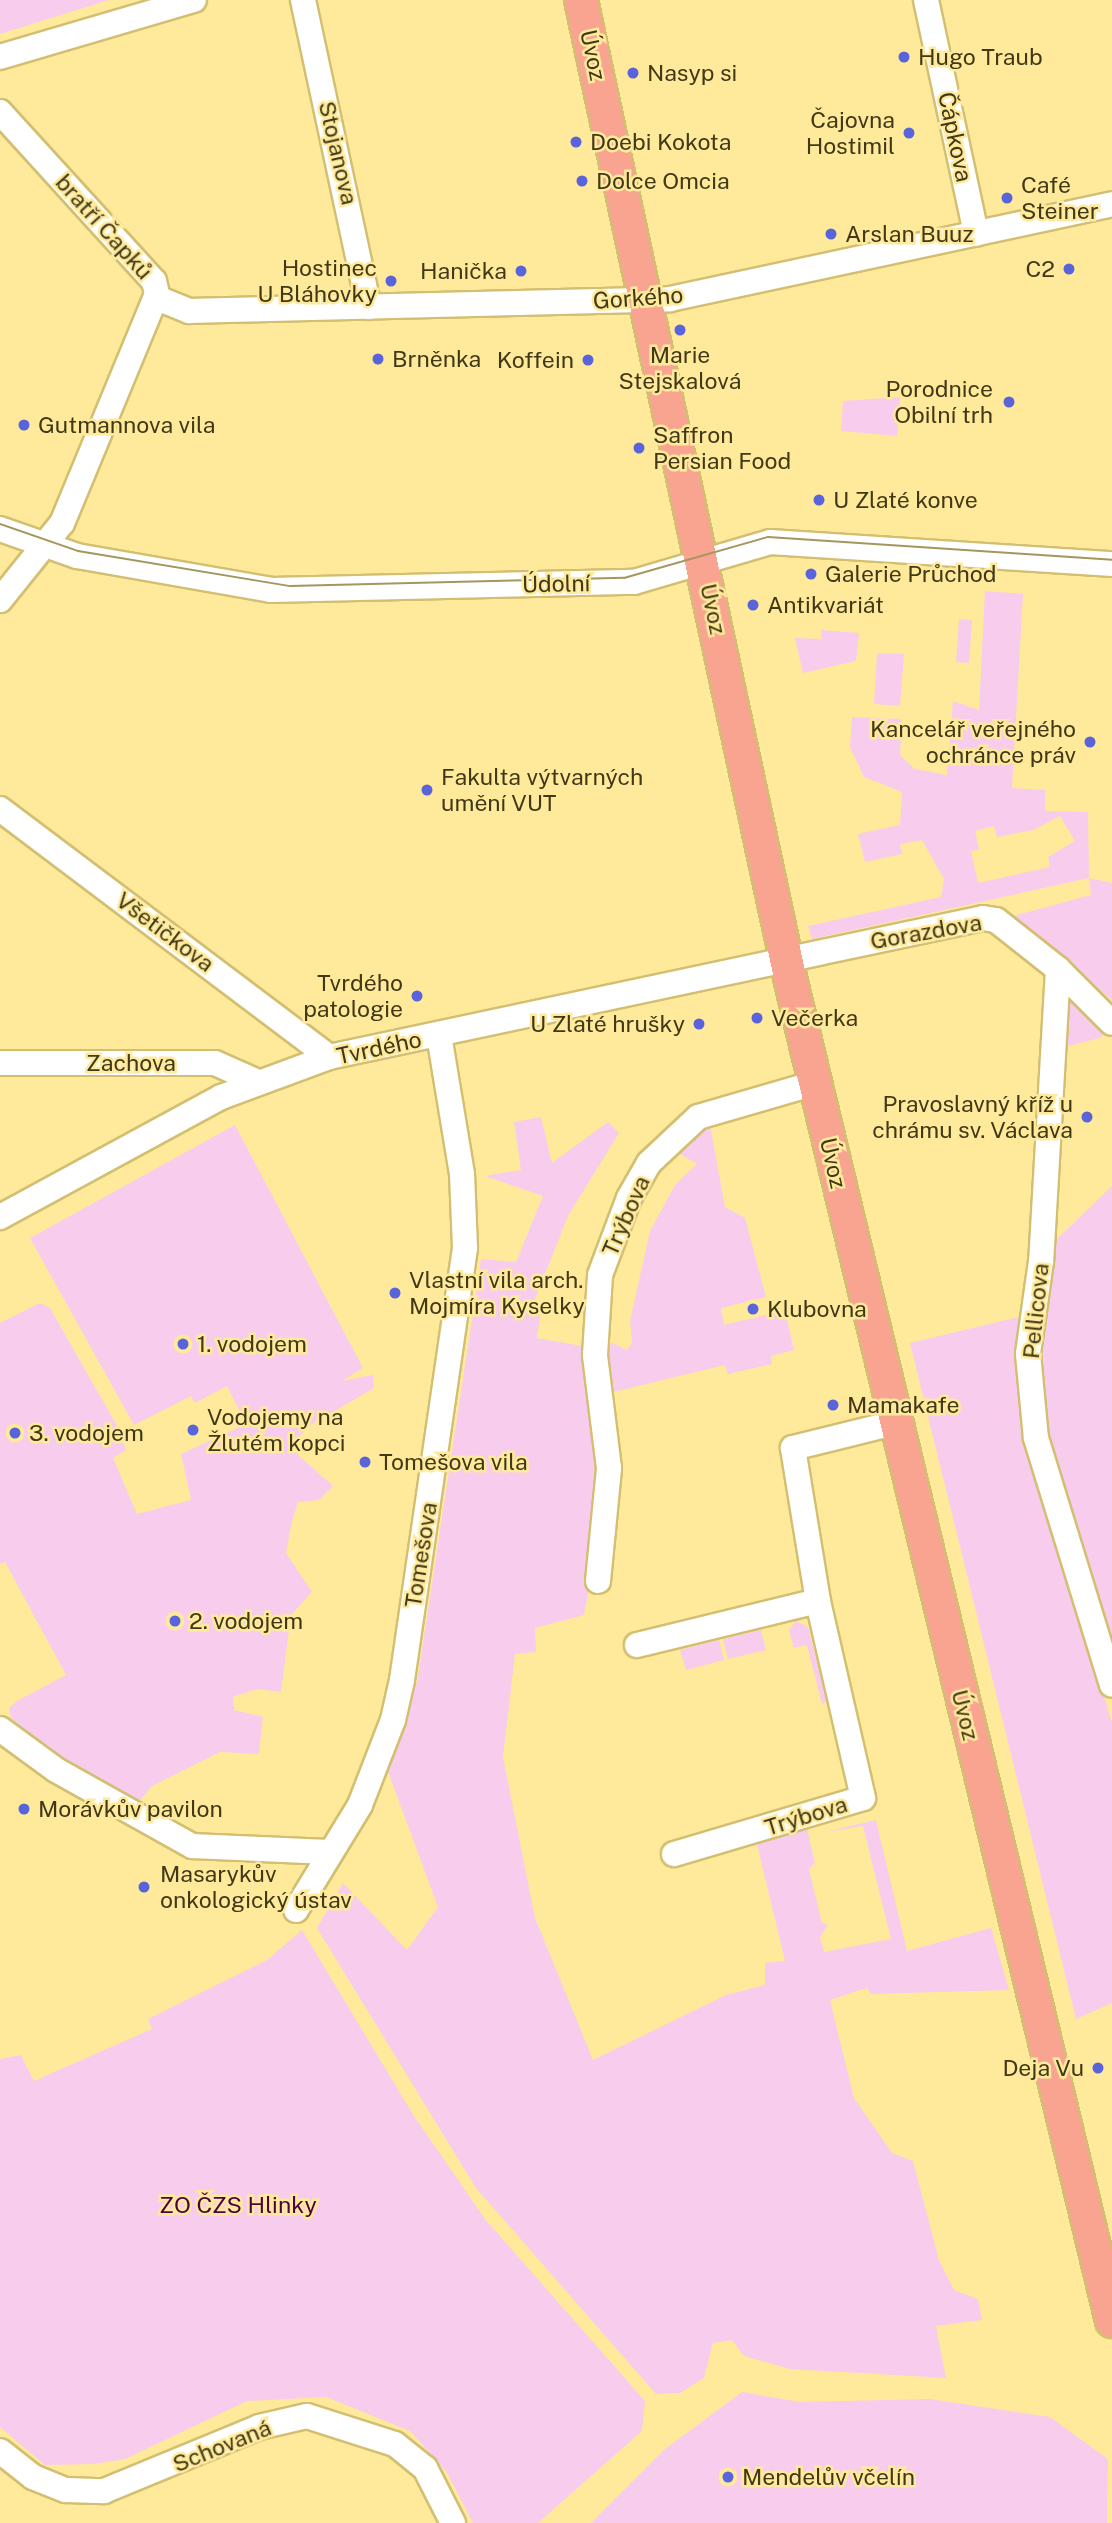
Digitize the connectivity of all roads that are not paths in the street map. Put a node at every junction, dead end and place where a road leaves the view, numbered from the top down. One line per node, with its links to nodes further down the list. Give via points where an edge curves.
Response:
1 (194, 0): 5 (street)
2 (303, 0): 11 (street, Stojanova)
3 (581, 0): 10 (main road, Úvoz)
4 (926, 0): 8 (street, Čápkova)
5 (0, 57)
6 (0, 112): 9 (street, bratří Čapků, via 154,281)
7 (1112, 204): 8 (street, Gorkého)
8 (976, 233): 10 (street, Gorkého)
9 (157, 298): 11 (street, Gorkého, via 188,311); 13 (street, bratří Čapků, via 62,523)
10 (645, 301): 11 (street, Gorkého); 14 (main road, Úvoz)
11 (369, 307)
12 (0, 529): 13 (street, Údolní)
13 (43, 547): 14 (street, Údolní, via 271,590 620,583); 16 (street, bratří Čapků)
14 (702, 561): 15 (street, Údolní, via 771,542); 18 (main road, Úvoz)
15 (1112, 564)
16 (0, 600)
17 (0, 809): 22 (street, Všetičkova)
18 (786, 960): 19 (street, Gorazdova, via 983,918 996,920); 21 (street, Tvrdého); 25 (main road, Úvoz)
19 (1058, 969): 20 (street, Gorazdova); 31 (street, Pellicova, via 1041,1261 1028,1354 1036,1438)
20 (1112, 1023)
21 (439, 1035): 22 (street, Tvrdého); 33 (street, Tomešova, via 465,1204 462,1277 393,1720 360,1805)
22 (330, 1057): 24 (street, Tvrdého)
23 (0, 1063): 24 (street, Zachova, via 215,1063)
24 (258, 1082): 26 (street, Tvrdého)
25 (815, 1083): 27 (main road, Úvoz); 28 (street, Trýbova, via 698,1117 649,1163 629,1198 600,1275 595,1354 609,1468)
26 (0, 1217)
27 (894, 1423): 29 (street, Trýbova, via 793,1448); 36 (main road, Úvoz)
28 (598, 1581)
29 (818, 1601): 30 (street); 34 (street, Trýbova, via 863,1798)
30 (637, 1645)
31 (1112, 1685)
32 (0, 1729): 33 (street, via 56,1770 192,1846)
33 (330, 1852): 35 (street, Tomešova)
34 (674, 1854)
35 (296, 1910)
36 (1112, 2321)
37 (0, 2451): 38 (street, Schovaná, via 33,2477 66,2490 104,2491 259,2427 307,2417 395,2444 425,2468)
38 (453, 2523)

